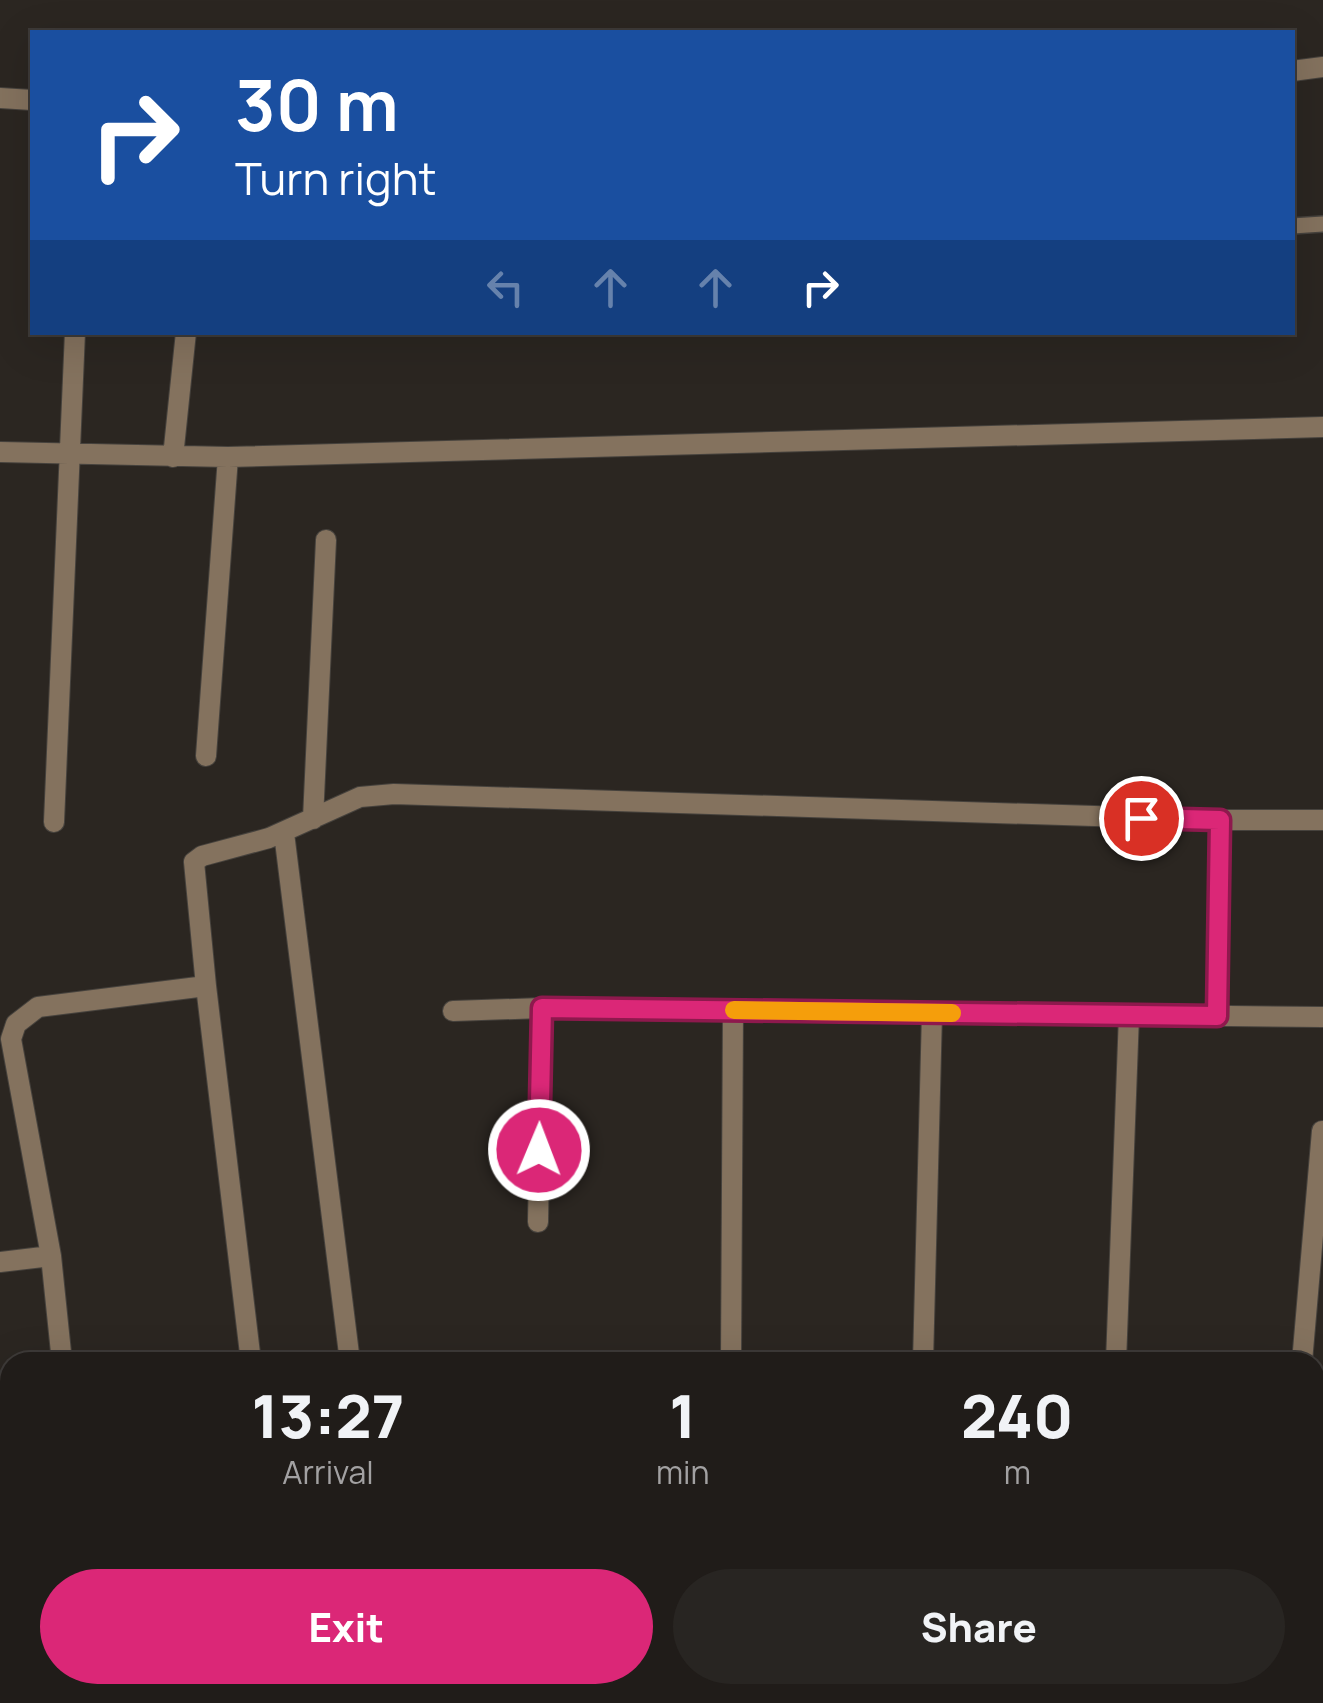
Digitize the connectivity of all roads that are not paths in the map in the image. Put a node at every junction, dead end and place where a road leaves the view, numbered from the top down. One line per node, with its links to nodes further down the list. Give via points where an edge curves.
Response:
1 (1323, 67): 2 (street)
2 (1295, 70)
3 (0, 98): 4 (street)
4 (30, 100)
5 (1323, 224): 6 (lane)
6 (1295, 226)
7 (75, 335): 11 (street)
8 (186, 335): 12 (street)
9 (1323, 427): 13 (street)
10 (0, 452): 11 (street)
11 (68, 455): 12 (street); 19 (street)
12 (172, 457): 13 (street)
13 (228, 457): 15 (street)
14 (326, 540): 16 (street)
15 (206, 756)
16 (313, 820): 17 (street, via 360,797 394,794); 20 (street)
17 (1220, 820): 18 (street); 27 (street)
18 (1323, 820)
19 (54, 822)
20 (284, 833): 21 (street, via 194,862); 35 (street)
21 (206, 986): 31 (street, via 38,1007 16,1024 11,1039); 34 (street)
22 (542, 1008): 23 (street); 24 (street); 30 (street)
23 (733, 1010): 25 (street); 36 (street)
24 (453, 1011)
25 (932, 1013): 26 (street); 37 (street)
26 (1129, 1015): 27 (street); 38 (street)
27 (1217, 1016): 28 (street)
28 (1323, 1017)
29 (1322, 1132): 39 (street)
30 (538, 1222)
31 (50, 1256): 32 (street); 33 (street)
32 (0, 1262)
33 (61, 1352)
34 (250, 1352)
35 (349, 1352)
36 (731, 1352)
37 (923, 1352)
38 (1116, 1352)
39 (1303, 1352)

